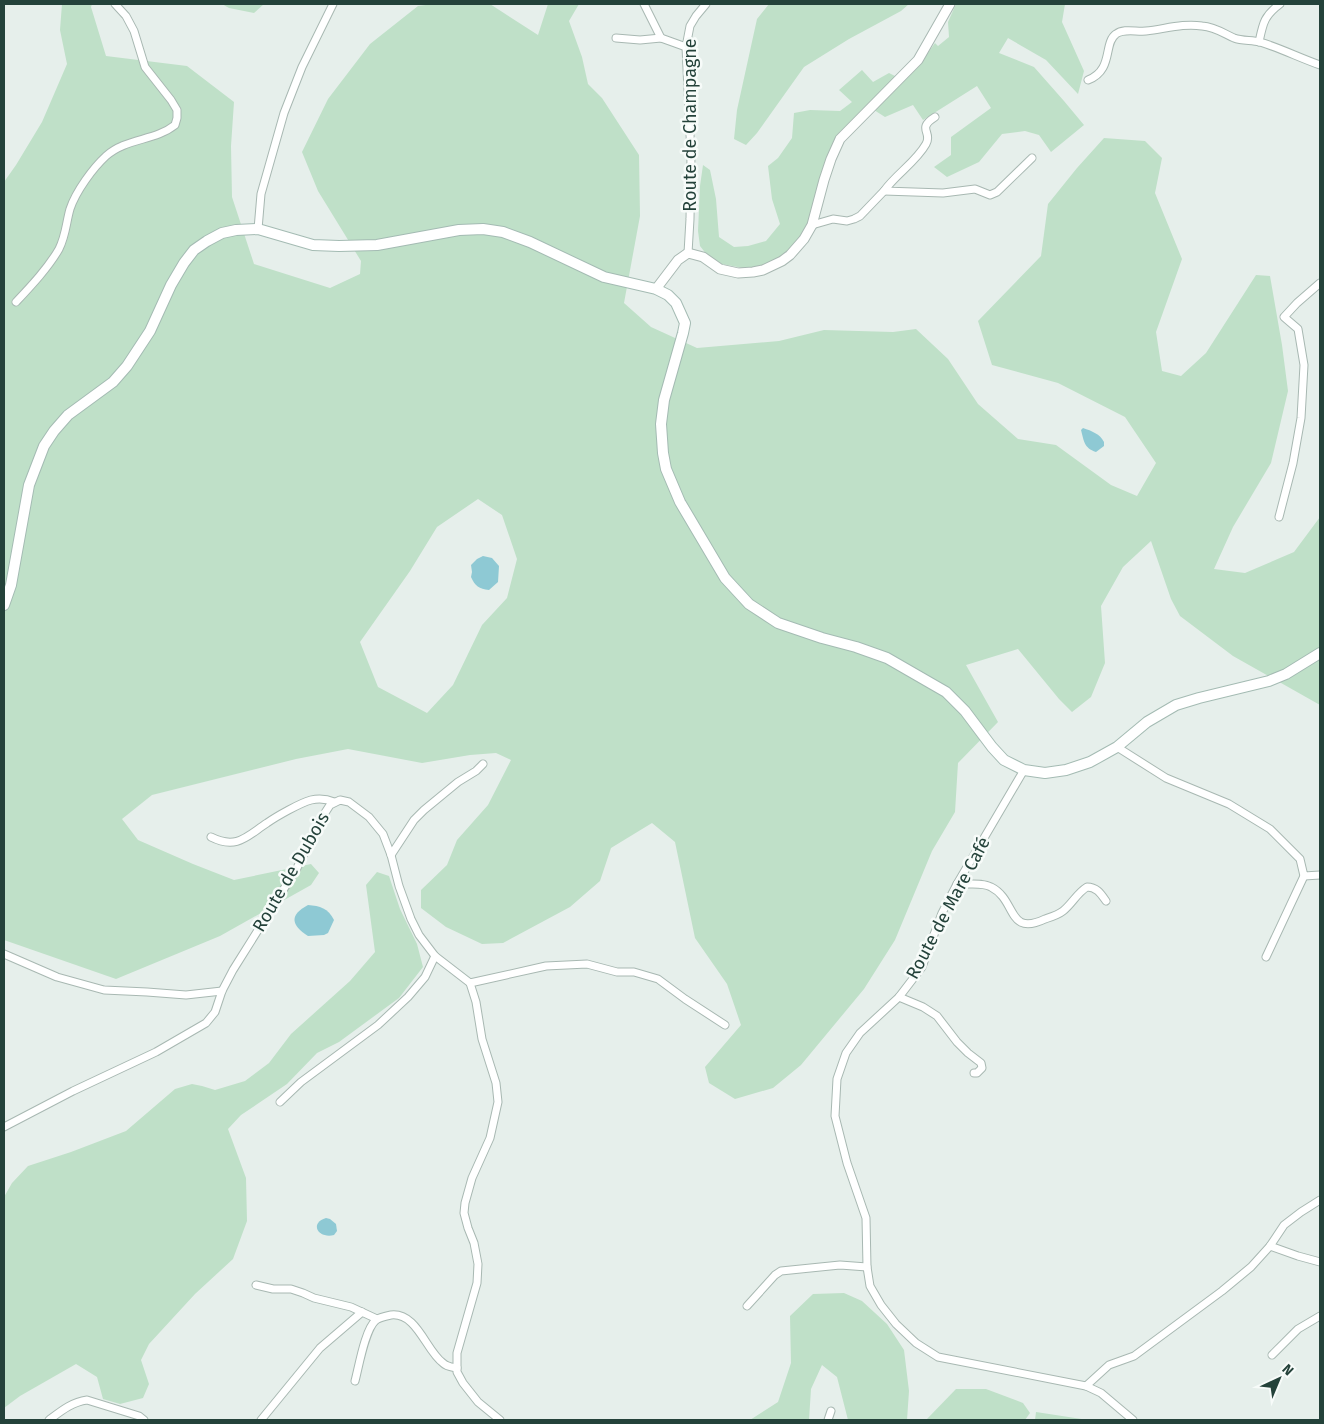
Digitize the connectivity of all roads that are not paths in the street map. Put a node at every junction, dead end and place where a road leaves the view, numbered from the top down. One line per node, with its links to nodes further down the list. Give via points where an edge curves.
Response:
1 (115, 4): 21 (street, via 134,31 145,67 177,110 175,125 128,143 108,154 96,166 75,198 59,249)
2 (333, 4): 17 (street, via 284,113 261,194)
3 (644, 4): 8 (street)
4 (706, 4): 10 (street, Route de Champagne, via 690,26)
5 (950, 4): 16 (street, via 918,60 840,139 824,180)
6 (1280, 4): 9 (street, via 1266,16)
7 (616, 38): 8 (street)
8 (661, 38): 10 (street)
9 (1259, 42): 11 (street); 12 (street, via 1234,38 1216,28 1203,26 1121,31 1112,38 1102,68)
10 (686, 46): 18 (street, Route de Champagne, via 691,156)
11 (1320, 65)
12 (1088, 80)
13 (935, 117): 15 (street, via 926,125 926,144)
14 (1032, 158): 15 (street, via 990,195 975,190 943,194)
15 (884, 191): 16 (street, via 854,219 833,219)
16 (812, 225): 18 (street, via 790,255 753,272 720,269 703,257)
17 (258, 229): 20 (main road, via 313,245 339,246 377,245 459,230 503,232 604,277); 23 (main road, via 222,233 194,250 171,285 150,332 127,366 113,382 68,415 54,431 44,446 29,485 11,585)
18 (688, 253): 20 (street, via 678,260)
19 (1320, 283): 22 (street, via 1284,317 1298,329 1304,365 1298,436)
20 (656, 289): 27 (main road, via 676,303 685,323 664,400 661,424 666,469 680,502 725,578 749,604 778,623 887,658 946,692 1004,760)
21 (16, 302)
22 (1279, 517)
23 (4, 605)
24 (1320, 653): 25 (main road, via 1270,681 1176,705 1147,722)
25 (1117, 747): 27 (main road, via 1090,762 1066,770 1045,773); 32 (street, via 1166,778 1229,804 1270,829 1300,859)
26 (483, 764): 30 (street, via 424,810)
27 (1024, 770): 33 (street, Route de Mare Café)
28 (334, 802): 29 (street, via 312,800 267,823 244,840 221,841); 30 (street, Route de Dubois, via 349,802 369,817 383,834); 39 (street, Route de Dubois, via 321,819 297,868)
29 (211, 837)
30 (391, 855): 36 (street, Route de Dubois, via 411,919)
31 (1320, 875): 32 (street)
32 (1304, 876): 37 (street)
33 (957, 884): 34 (street, via 983,884 996,889 1018,921 1029,925 1062,912 1087,887 1096,888); 40 (street, Route de Mare Café, via 942,913 922,967)
34 (1106, 901)
35 (4, 954): 39 (street, via 57,977 104,990 186,995)
36 (436, 956): 38 (street, Route de Dubois); 43 (street, via 425,977 408,997 378,1025 301,1082)
37 (1266, 957)
38 (470, 983): 41 (street, via 546,966 587,964 658,979); 55 (street, via 498,1102 490,1138 465,1202 464,1213 478,1264 477,1283 457,1353)
39 (222, 991): 44 (street, Route de Dubois, via 215,1012 206,1023 156,1052 73,1090)
40 (899, 997): 42 (street, via 937,1016 957,1042 981,1063 982,1068); 48 (street, Route de Mare Café, via 860,1033 846,1053 837,1079 835,1116 866,1218)
41 (725, 1025)
42 (974, 1073)
43 (280, 1102)
44 (4, 1127)
45 (1320, 1200): 46 (street, via 1284,1225)
46 (1270, 1246): 47 (street); 57 (street, via 1222,1291 1134,1356 1109,1365)
47 (1320, 1262)
48 (867, 1267): 50 (street, via 840,1265 781,1271); 57 (street, Route de Mare Café, via 870,1286 880,1305 916,1343 938,1357)
49 (256, 1285): 51 (street, via 303,1292)
50 (746, 1306)
51 (362, 1312): 53 (street); 61 (street, via 320,1348)
52 (1320, 1316): 54 (street, via 1298,1330)
53 (377, 1320): 55 (street, via 395,1315 407,1319 441,1362); 56 (street, via 368,1331)
54 (1272, 1354)
55 (457, 1368): 62 (street, via 463,1383 478,1402)
56 (355, 1381)
57 (1086, 1386): 64 (street, Route de Mare Café, via 1101,1393)
58 (831, 1411): 63 (street)
59 (49, 1420): 60 (street, via 78,1401 87,1400 132,1413)
60 (144, 1420)
61 (261, 1420)
62 (500, 1420)
63 (828, 1420)
64 (1133, 1420)

